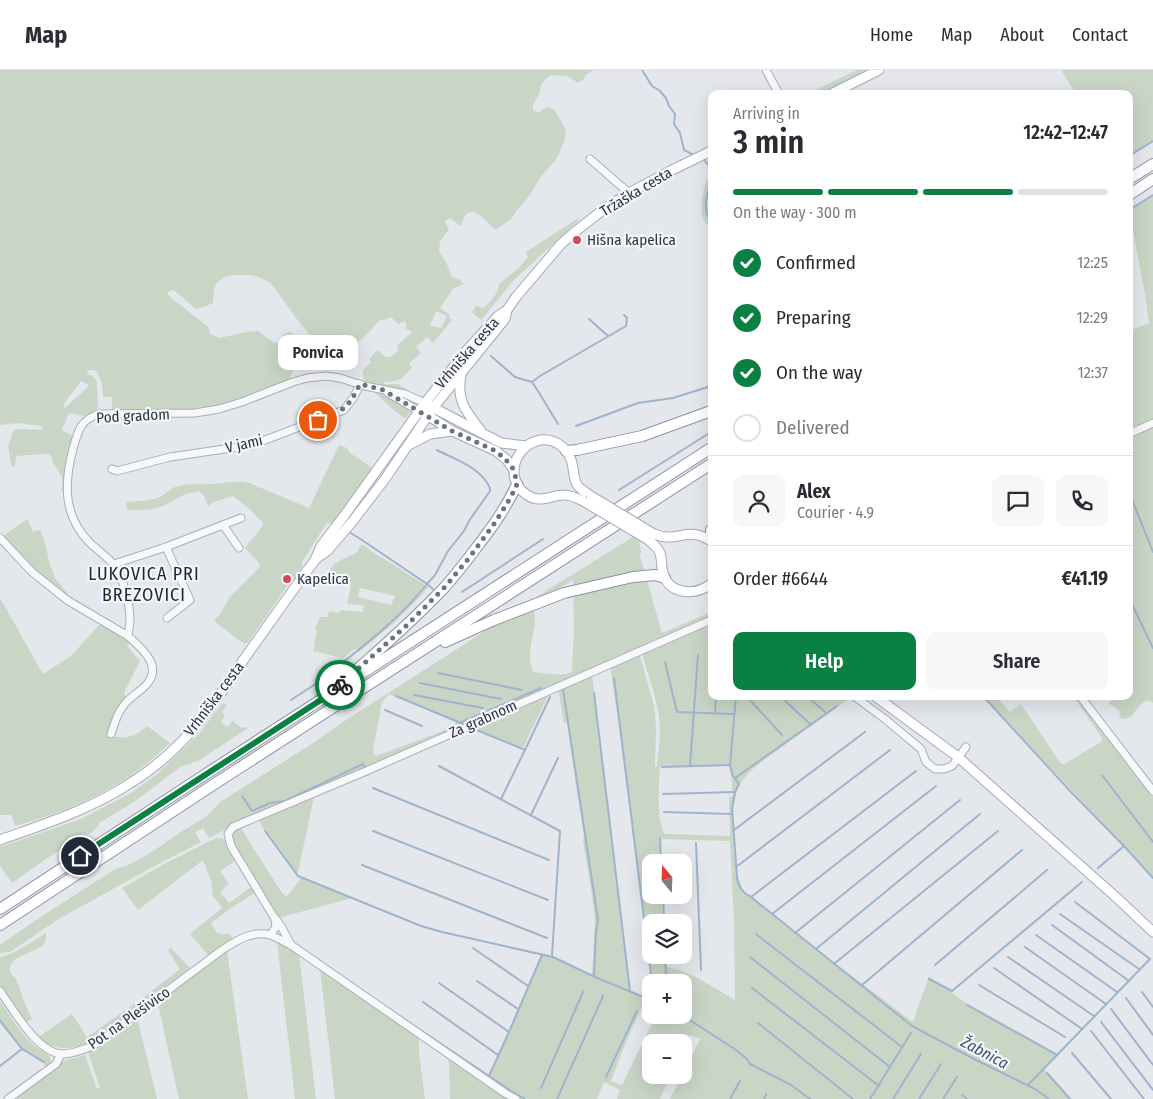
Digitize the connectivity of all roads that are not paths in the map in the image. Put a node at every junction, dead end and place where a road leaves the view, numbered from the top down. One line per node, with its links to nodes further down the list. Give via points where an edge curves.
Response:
1 (766, 70): 3 (street)
2 (879, 70): 4 (main road)
3 (777, 90)
4 (839, 90)
5 (708, 152): 11 (main road, Tržaška cesta)
6 (590, 159): 11 (street)
7 (1153, 164): 8 (highway)
8 (1133, 176)
9 (1153, 179): 10 (highway)
10 (1133, 192)
11 (629, 193): 12 (main road, Tržaška cesta, via 561,244)
12 (507, 310): 13 (main road, Vrhniška cesta, via 504,319); 15 (main road, Vrhniška cesta, via 498,316)
13 (462, 374): 16 (main road, Vrhniška cesta); 21 (main road, via 459,387 461,402)
14 (360, 384): 15 (street, Pod gradom, via 405,394); 27 (street, V jami, via 344,410 252,445 170,457 117,471); 39 (street, Pod gradom, via 340,378 316,377 219,409 195,413 99,414 86,420 80,427 72,453 68,501 71,515 80,530)
15 (422, 407): 16 (main road); 36 (main road, Vrhniška cesta, via 344,516)
16 (431, 412): 19 (main road); 21 (main road); 22 (main road, Vrhniška cesta)
17 (708, 412): 25 (highway, via 642,436)
18 (1153, 423): 20 (street)
19 (452, 431): 22 (main road, via 430,434); 28 (main road, via 496,451)
20 (1133, 432)
21 (482, 433): 23 (main road, via 501,443)
22 (409, 446): 36 (main road, Vrhniška cesta, via 352,522)
23 (526, 446): 25 (main road, via 542,440 551,441); 28 (main road, via 515,461)
24 (708, 450): 46 (highway)
25 (566, 451): 30 (main road, via 578,486)
26 (708, 466): 45 (highway)
27 (112, 469)
28 (514, 470): 29 (main road)
29 (517, 484): 30 (main road, via 536,498 565,495); 46 (highway, via 494,524 444,588)
30 (587, 498): 33 (main road, bridge)
31 (241, 518): 32 (street)
32 (223, 525): 37 (street); 38 (street)
33 (651, 537): 35 (main road, via 695,534); 40 (main road)
34 (0, 538): 44 (street, via 32,572 67,600)
35 (708, 539)
36 (330, 541): 54 (main road, Vrhniška cesta, via 327,551 315,560 208,711 183,740 130,784 101,801)
37 (166, 547): 39 (street); 42 (street, via 190,600)
38 (239, 548)
39 (114, 564): 44 (street, Pod gradom, via 128,600)
40 (668, 582): 41 (main road, via 683,591 693,592); 45 (highway, via 654,575 633,577 564,593 494,620)
41 (708, 587)
42 (167, 618)
43 (708, 621): 56 (street, Za grabnom, via 233,827 228,834 231,846)
44 (128, 636): 50 (street, via 148,656 152,673 146,684 123,706)
45 (408, 660): 57 (highway)
46 (330, 694): 55 (highway)
47 (859, 700): 52 (street, via 921,749 926,762 935,769 952,766)
48 (880, 700): 52 (main road)
49 (1083, 700): 53 (street)
50 (111, 734)
51 (966, 748): 52 (street)
52 (958, 757): 58 (main road)
53 (1153, 791)
54 (0, 840)
55 (0, 909)
56 (275, 919): 59 (street, via 276,927); 60 (street)
57 (0, 926)
58 (1153, 932)
59 (270, 935): 60 (street); 62 (street, Pot na Plešivico, via 240,939 93,1046)
60 (291, 945): 64 (street)
61 (0, 992): 62 (street, via 37,1041)
62 (61, 1054): 63 (street, via 56,1064)
63 (8, 1099)
64 (516, 1099)

